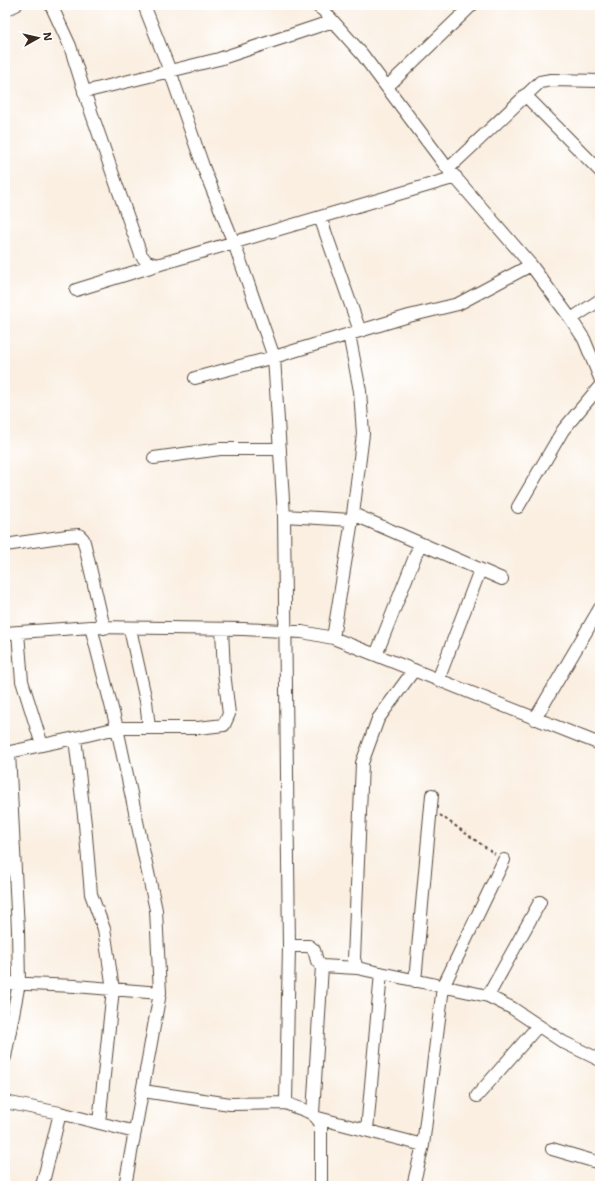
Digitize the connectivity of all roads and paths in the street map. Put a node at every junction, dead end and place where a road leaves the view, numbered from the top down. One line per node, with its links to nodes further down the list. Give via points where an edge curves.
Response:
1 (16, 5): 6 (street)
2 (51, 5): 11 (street, via 70,46)
3 (144, 5): 8 (street)
4 (318, 5): 7 (street)
5 (472, 5): 10 (street)
6 (5, 10)
7 (333, 21): 8 (street, via 219,59); 10 (street)
8 (170, 71): 11 (street); 16 (street, via 204,170)
9 (600, 81): 12 (street, via 540,82)
10 (387, 87): 14 (street)
11 (84, 92): 17 (street, via 141,255 147,262)
12 (525, 95): 13 (street); 14 (street)
13 (600, 171)
14 (452, 173): 15 (street); 18 (street)
15 (320, 217): 16 (street); 22 (street)
16 (234, 242): 17 (street); 23 (street)
17 (157, 265): 19 (street)
18 (531, 265): 21 (street); 22 (street, via 458,304)
19 (76, 290)
20 (600, 300): 21 (street)
21 (572, 319): 25 (street, via 584,339)
22 (355, 333): 23 (street); 31 (street, via 363,434)
23 (274, 357): 24 (street); 27 (street)
24 (195, 378)
25 (600, 378)
26 (600, 386): 29 (street, via 563,430)
27 (280, 449): 28 (street, via 220,449); 30 (street)
28 (154, 458)
29 (518, 507)
30 (284, 516): 31 (street); 41 (street)
31 (353, 517): 32 (street); 44 (street)
32 (420, 544): 34 (street); 45 (street)
33 (5, 545): 38 (street, via 79,535 85,546)
34 (480, 570): 35 (street); 47 (street)
35 (502, 580)
36 (600, 608): 48 (street)
37 (91, 627): 38 (street); 42 (street); 49 (street)
38 (104, 628): 39 (street)
39 (130, 629): 40 (street); 50 (street, via 146,701)
40 (222, 629): 41 (street); 50 (street, via 228,714 224,725)
41 (284, 630): 44 (street); 59 (street)
42 (18, 632): 43 (street); 53 (street, via 22,681)
43 (5, 633)
44 (333, 638): 45 (street)
45 (376, 655): 46 (street)
46 (414, 670): 47 (street); 61 (street, via 378,718 362,763 354,959)
47 (438, 680): 48 (street)
48 (536, 719): 52 (street)
49 (117, 728): 50 (street); 51 (street); 68 (street, via 156,910)
50 (149, 728)
51 (75, 738): 53 (street); 67 (street, via 91,894 104,928)
52 (600, 744)
53 (42, 745): 54 (street)
54 (7, 752): 65 (street)
55 (432, 795): 56 (street)
56 (431, 808): 57 (path); 63 (street)
57 (504, 860): 66 (street)
58 (540, 902): 69 (street)
59 (289, 946): 60 (street, via 309,946 314,950 317,961); 76 (street)
60 (322, 966): 61 (street); 78 (street)
61 (357, 968): 62 (street)
62 (381, 974): 63 (street); 80 (street)
63 (415, 981): 66 (street)
64 (5, 983): 65 (street)
65 (19, 983): 67 (street); 71 (street)
66 (443, 986): 69 (street); 82 (street)
67 (113, 989): 68 (street); 79 (street)
68 (160, 993): 73 (street)
69 (488, 996): 70 (street, via 512,1008)
70 (538, 1026): 72 (street, via 563,1042); 74 (street)
71 (5, 1057)
72 (600, 1060)
73 (142, 1091): 76 (street, via 230,1104); 81 (street)
74 (477, 1096)
75 (5, 1102): 77 (street)
76 (286, 1103): 78 (street)
77 (60, 1113): 79 (street); 85 (street)
78 (315, 1116): 80 (street); 87 (street, via 321,1124)
79 (98, 1123): 81 (street)
80 (367, 1130): 82 (street)
81 (135, 1132): 86 (street)
82 (424, 1145): 88 (street)
83 (552, 1149): 84 (street)
84 (600, 1163)
85 (42, 1186)
86 (125, 1186)
87 (321, 1186)
88 (413, 1186)

